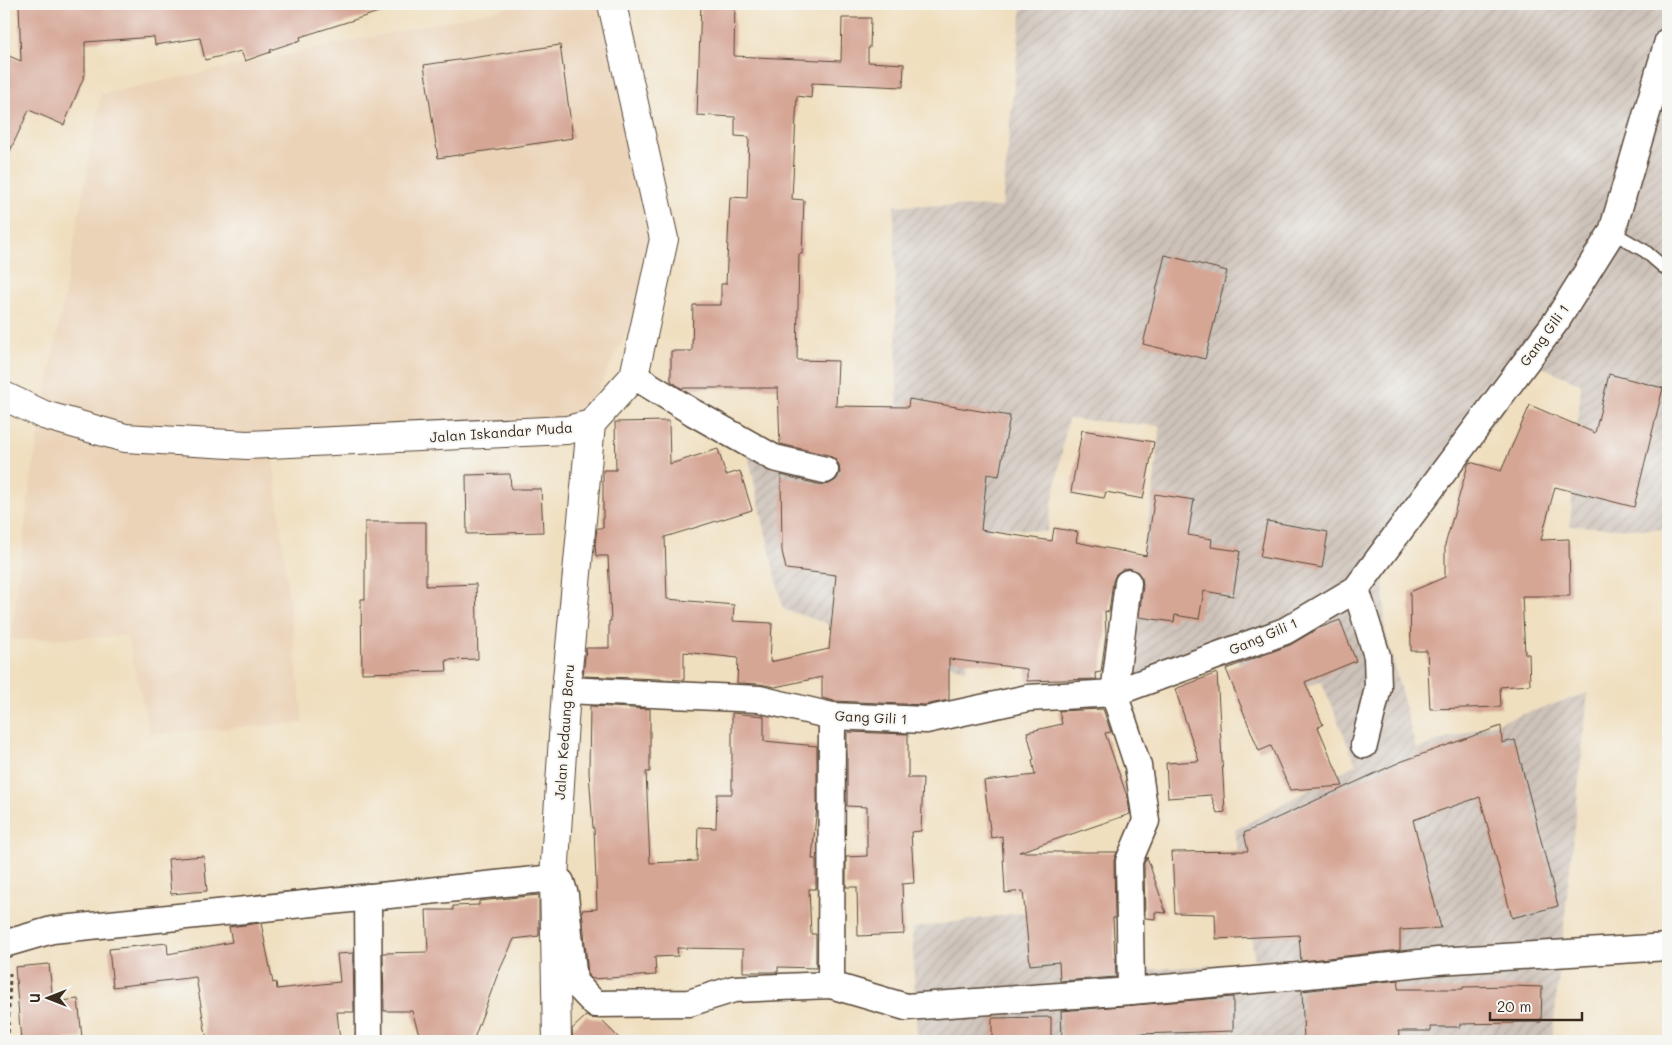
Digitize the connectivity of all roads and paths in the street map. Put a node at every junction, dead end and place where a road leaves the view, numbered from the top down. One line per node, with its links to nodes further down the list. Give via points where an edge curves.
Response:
1 (612, 4): 5 (street, Jalan Iskandar Muda, via 664,240)
2 (1668, 41): 3 (street, Gang Gili 1)
3 (1612, 232): 4 (lane, via 1645,251); 10 (street, Gang Gili 1, via 1557,320)
4 (1668, 271)
5 (634, 376): 7 (street, Jalan Iskandar Muda); 8 (street, via 774,458)
6 (4, 396): 7 (street, Jalan Iskandar Muda, via 44,415 125,438 247,445 567,430)
7 (591, 424): 11 (street, Jalan Kedaung Baru)
8 (825, 470)
9 (1128, 583): 12 (street)
10 (1356, 588): 12 (street, Gang Gili 1, via 1285,631); 14 (street, via 1377,656 1378,688)
11 (566, 690): 13 (street, Gang Gili 1, via 759,699); 15 (street, Jalan Kedaung Baru)
12 (1114, 693): 13 (street, Gang Gili 1, via 1028,698 926,720); 20 (street, via 1138,766 1146,821 1129,861)
13 (832, 716): 19 (street)
14 (1364, 745)
15 (554, 878): 16 (street); 19 (street, via 560,882 565,895 574,982 595,1004 688,1003 734,989); 23 (street, Jalan Kedaung Baru)
16 (368, 897): 17 (street, via 52,930); 22 (street)
17 (7, 944): 21 (path)
18 (1668, 947): 20 (street, via 1438,961)
19 (831, 985): 20 (street, via 906,1007)
20 (1131, 992)
21 (8, 1041)
22 (369, 1041)
23 (557, 1041)

